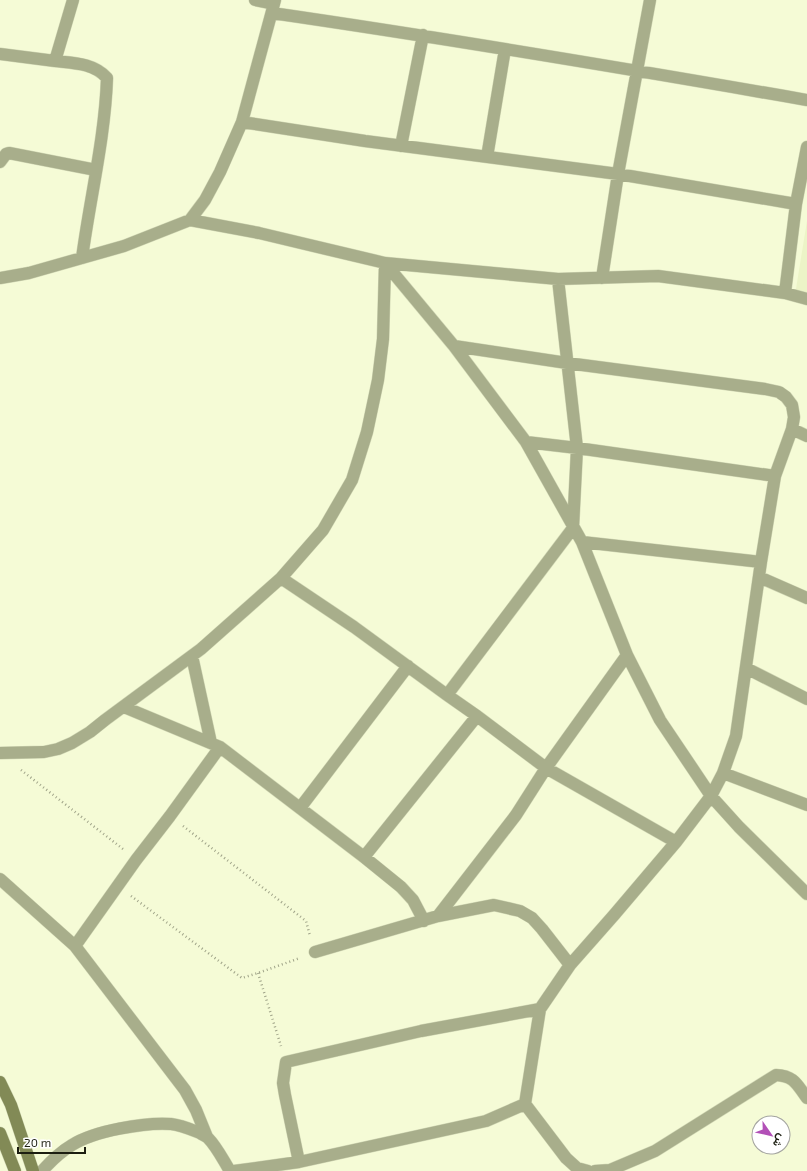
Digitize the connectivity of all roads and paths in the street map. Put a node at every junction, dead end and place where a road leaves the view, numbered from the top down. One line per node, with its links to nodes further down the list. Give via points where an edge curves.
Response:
1 (72, 0): 8 (street)
2 (255, 0): 4 (street)
3 (650, 0): 9 (street)
4 (273, 6): 5 (street); 11 (street)
5 (423, 35): 6 (street); 12 (street)
6 (505, 48): 9 (street); 14 (street)
7 (0, 54): 8 (street)
8 (55, 61): 16 (street, via 85,65 102,72 107,78)
9 (637, 70): 10 (street); 17 (street)
10 (807, 100)
11 (242, 122): 12 (street); 19 (street, via 220,172 205,200)
12 (401, 146): 14 (street)
13 (807, 147): 18 (street)
14 (487, 157): 17 (street)
15 (0, 162): 16 (street, via 9,153)
16 (96, 170): 20 (street)
17 (618, 174): 18 (street); 23 (street)
18 (796, 204): 25 (street)
19 (190, 220): 20 (street, via 124,246); 21 (street, via 260,233)
20 (82, 258): 22 (street, via 29,273)
21 (385, 263): 24 (street); 27 (street); 38 (street, via 383,339 378,380 367,432 352,480 323,530)
22 (0, 278)
23 (602, 278): 24 (street); 25 (street, via 658,276)
24 (558, 279): 28 (street)
25 (785, 294): 26 (street)
26 (807, 299)
27 (454, 346): 28 (street); 31 (street)
28 (567, 363): 29 (street, via 779,392 792,406); 32 (street)
29 (792, 429): 30 (street); 33 (street)
30 (807, 436)
31 (526, 442): 32 (street); 34 (street)
32 (577, 448): 33 (street); 34 (street)
33 (775, 476): 36 (street)
34 (573, 528): 35 (street); 44 (street)
35 (582, 542): 36 (street); 40 (street)
36 (761, 562): 37 (street)
37 (760, 577): 39 (street); 43 (street)
38 (281, 578): 41 (street); 42 (street)
39 (807, 598)
40 (627, 654): 51 (street); 53 (street, via 660,720)
41 (192, 656): 46 (street); 48 (street)
42 (408, 666): 44 (street); 55 (street)
43 (746, 668): 45 (street); 52 (street, via 736,736)
44 (447, 696): 47 (street)
45 (807, 699)
46 (124, 707): 48 (street); 49 (street, via 90,732 58,749 44,752)
47 (477, 716): 51 (street); 58 (street)
48 (215, 745): 55 (street); 56 (street)
49 (0, 753)
50 (18, 768): 59 (path)
51 (546, 768): 57 (street); 63 (street, via 516,815)
52 (723, 773): 53 (street); 54 (street)
53 (711, 796): 57 (street); 62 (street)
54 (805, 800)
55 (300, 808): 58 (street)
56 (170, 816): 59 (street); 66 (path, via 306,921)
57 (676, 842): 67 (street)
58 (364, 857): 64 (street, via 401,887 413,900)
59 (136, 860): 61 (street)
60 (0, 879): 65 (street)
61 (118, 886): 65 (street); 68 (path, via 242,978)
62 (807, 894)
63 (438, 916): 64 (street); 67 (street, via 494,906 520,911 532,918)
64 (424, 921): 66 (street)
65 (75, 946): 76 (street, via 185,1090)
66 (315, 952): 68 (path)
67 (570, 965): 69 (street)
68 (258, 973): 70 (path)
69 (540, 1009): 70 (street, via 421,1031); 74 (street)
70 (286, 1062): 77 (street, via 283,1083)
71 (0, 1082): 79 (main road, via 11,1105)
72 (802, 1082): 73 (street); 84 (street, via 776,1075 655,1151 610,1170)
73 (807, 1098)
74 (525, 1104): 77 (street, via 486,1121); 83 (street, via 566,1158 577,1168)
75 (0, 1133): 78 (main road)
76 (207, 1137): 80 (street, via 188,1127 171,1124 125,1128 72,1144 53,1158); 81 (street)
77 (299, 1162): 82 (street)
78 (15, 1171)
79 (33, 1171)
80 (42, 1171)
81 (230, 1171)
82 (234, 1171)
83 (588, 1171)
84 (595, 1171)

